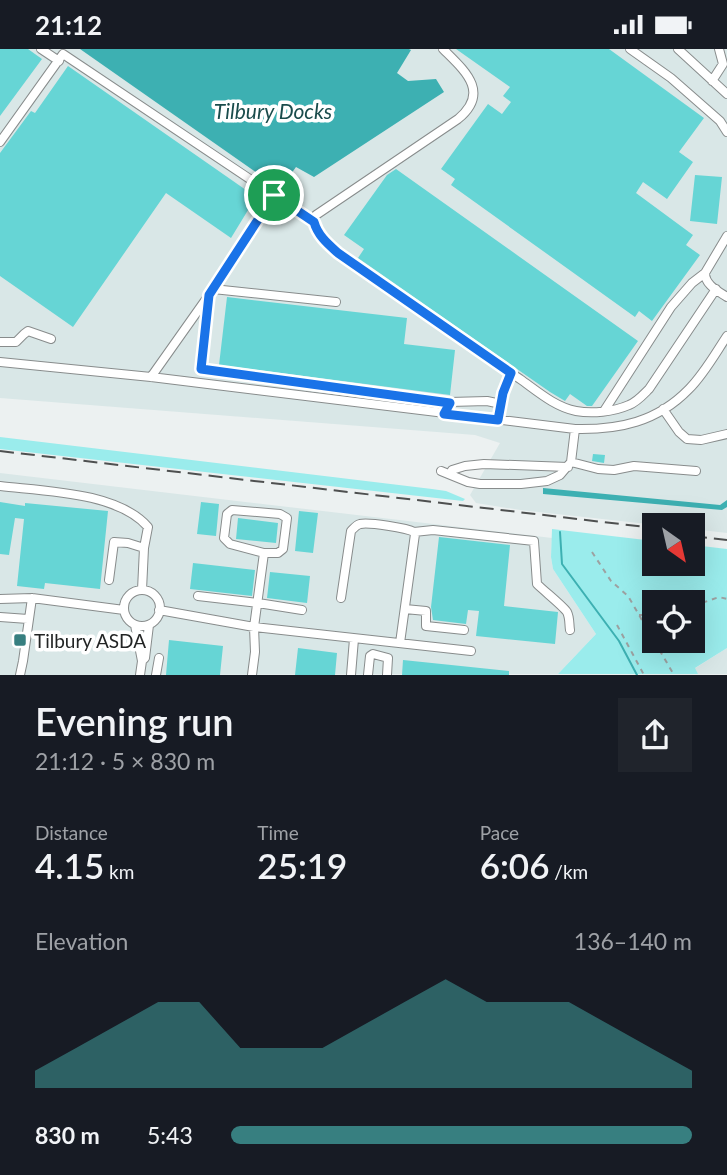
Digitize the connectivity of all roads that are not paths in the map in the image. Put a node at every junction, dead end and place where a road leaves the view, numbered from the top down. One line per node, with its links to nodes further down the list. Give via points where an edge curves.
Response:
1 (41, 49): 6 (street)
2 (443, 49): 12 (street, via 471,80 473,96 467,110 320,212)
3 (630, 49): 9 (street, via 671,78)
4 (678, 49): 7 (street)
5 (719, 49): 7 (street, via 723,64)
6 (59, 61): 10 (street); 11 (street, via 63,54)
7 (712, 81): 8 (street)
8 (727, 94)
9 (727, 132)
10 (0, 142)
11 (274, 195): 12 (street); 16 (street)
12 (314, 222): 23 (street, via 338,253)
13 (727, 236): 14 (street)
14 (705, 273): 15 (street, via 708,284); 28 (street, via 671,307)
15 (716, 289): 17 (street); 28 (street, via 649,389 628,405)
16 (211, 292): 18 (street); 24 (street); 25 (street, via 201,369)
17 (727, 297)
18 (336, 302)
19 (727, 336): 27 (street, via 690,388)
20 (51, 339): 21 (street, via 28,331 16,342)
21 (0, 342)
22 (0, 362): 24 (street)
23 (511, 373): 26 (street); 28 (street, via 568,409)
24 (150, 377): 29 (street)
25 (450, 403): 26 (street); 29 (street)
26 (501, 404): 30 (street)
27 (663, 409): 31 (street, via 634,423 601,430); 32 (street, via 687,439)
28 (604, 411)
29 (444, 414): 30 (street)
30 (498, 420): 31 (street)
31 (575, 429): 33 (street)
32 (727, 434)
33 (570, 465): 33 (street, via 553,479 521,484 474,483 445,473 474,464); 34 (street)
34 (696, 471)
35 (0, 486): 37 (street, via 93,497 125,510 148,527)
36 (414, 531): 43 (street, via 362,523 354,528); 46 (street); 56 (street, via 534,541 537,584 569,615)
37 (145, 546): 39 (street, via 114,542); 40 (street)
38 (264, 552): 38 (street, via 283,549 286,518 232,510 224,538 230,544); 45 (street)
39 (109, 580)
40 (142, 590): 47 (street, via 127,598); 48 (street, via 154,595)
41 (198, 596): 45 (street)
42 (32, 598): 44 (street); 47 (street); 51 (street)
43 (341, 598)
44 (0, 599)
45 (258, 603): 49 (street); 54 (street)
46 (405, 609): 55 (street, via 426,611 426,626); 58 (street)
47 (124, 610): 52 (street)
48 (159, 610): 53 (street); 54 (street)
49 (302, 610)
50 (0, 617): 51 (street)
51 (28, 619): 62 (street)
52 (135, 625): 53 (street); 61 (street)
53 (149, 625): 61 (street)
54 (254, 627): 57 (street); 65 (street)
55 (464, 630)
56 (570, 630)
57 (354, 639): 58 (street); 66 (street)
58 (400, 643): 59 (street)
59 (471, 651)
60 (159, 658): 64 (street)
61 (142, 661): 63 (street)
62 (20, 674)
63 (140, 674)
64 (156, 674)
65 (252, 674)
66 (351, 674)
67 (368, 674): 68 (street, via 373,654 388,657)
68 (387, 674)

